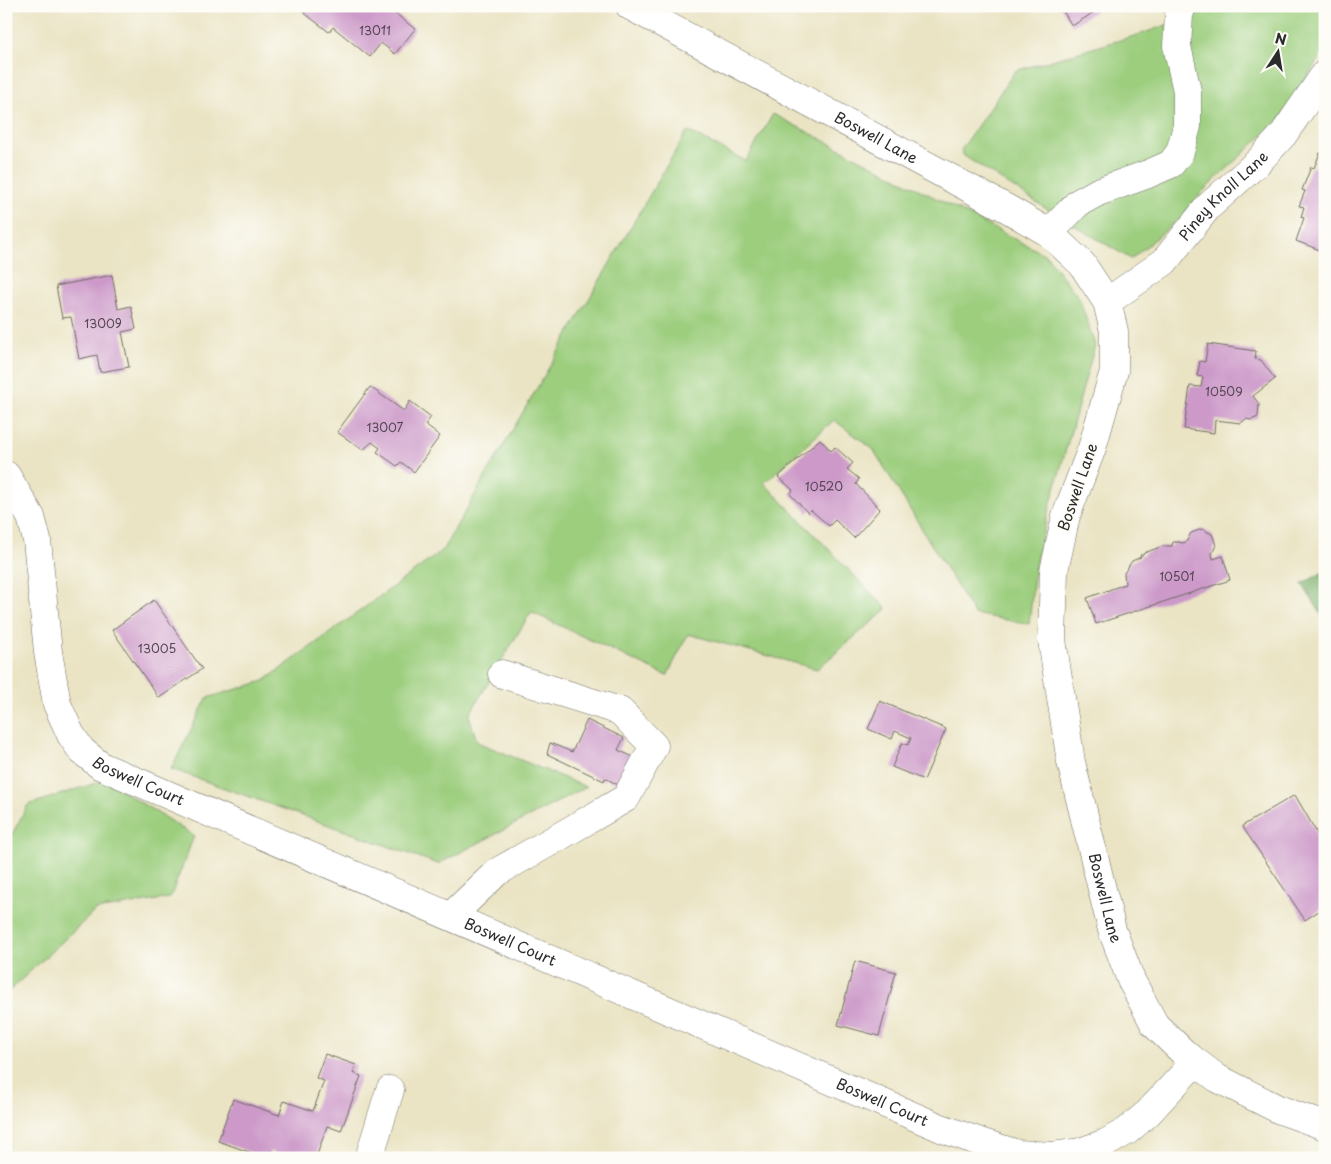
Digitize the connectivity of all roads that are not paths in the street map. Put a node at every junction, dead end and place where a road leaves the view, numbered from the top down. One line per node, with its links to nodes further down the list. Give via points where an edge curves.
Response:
1 (630, 6): 4 (street, Boswell Lane)
2 (1182, 6): 4 (street, via 1177,46 1187,91 1187,126 1180,152 1171,164 1098,192 1078,204)
3 (1325, 74): 5 (street, Piney Knoll Lane, via 1283,135 1208,207 1164,262)
4 (1049, 233): 5 (street, Boswell Lane, via 1082,264)
5 (1107, 302): 9 (street, Boswell Lane, via 1114,331 1114,371 1092,448 1066,516 1054,571 1052,640 1072,762 1112,930 1131,980 1155,1025)
6 (6, 475): 8 (street, Boswell Court, via 32,517 38,540 48,652 57,704 82,751 100,766)
7 (502, 674): 8 (street, via 620,711 654,746 626,798 497,872)
8 (450, 916): 9 (street, Boswell Court, via 941,1128 1018,1154 1052,1156 1080,1152 1106,1143 1148,1113)
9 (1195, 1062): 11 (street, Boswell Lane, via 1217,1078 1278,1109)
10 (390, 1090): 12 (street)
11 (1325, 1126)
12 (369, 1158)

